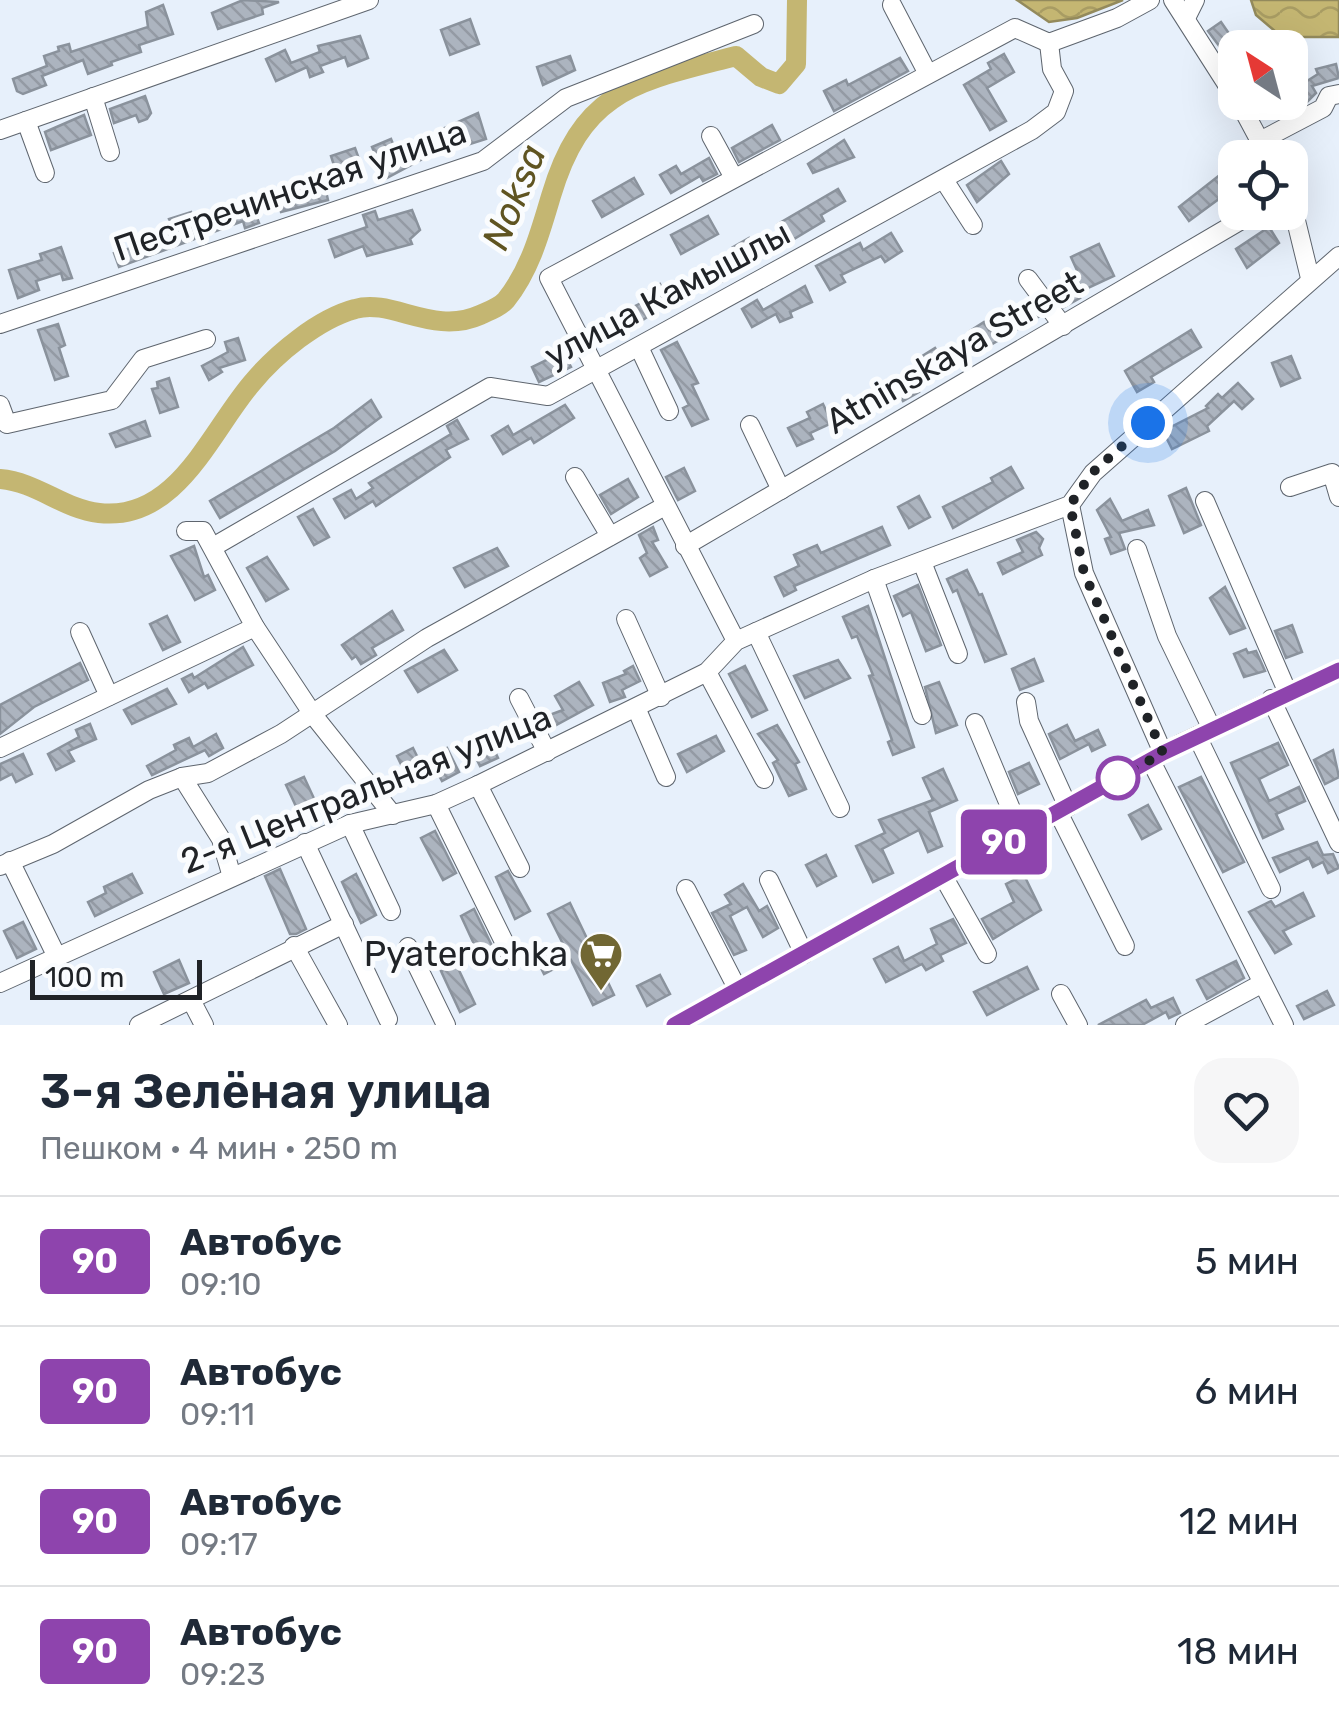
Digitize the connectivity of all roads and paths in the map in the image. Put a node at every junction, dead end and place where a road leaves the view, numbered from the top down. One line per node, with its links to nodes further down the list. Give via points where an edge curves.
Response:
1 (1150, 0): 8 (street)
2 (1172, 0): 6 (street)
3 (1196, 0): 6 (street)
4 (352, 3): 12 (street)
5 (892, 4): 10 (street)
6 (1186, 18): 9 (street)
7 (754, 24): 27 (street, Пестречинская улица, via 566,98 483,161)
8 (1049, 43): 10 (street, via 1015,28); 20 (street, улица Камышлы, via 1064,92 1056,112)
9 (1218, 69)
10 (928, 74): 19 (street)
11 (1339, 94): 16 (street)
12 (93, 97): 13 (street); 17 (street)
13 (26, 120): 14 (street); 18 (street)
14 (0, 130)
15 (712, 136): 19 (street)
16 (1277, 140)
17 (110, 152)
18 (45, 172)
19 (734, 178): 31 (street, via 550,278)
20 (941, 182): 21 (street); 30 (street, улица Камышлы)
21 (973, 225)
22 (1225, 230): 28 (street, Atninskaya Street)
23 (1298, 230): 26 (street)
24 (1339, 256): 26 (street)
25 (1028, 278): 28 (street)
26 (1310, 278): 40 (street, via 1092,473)
27 (0, 324)
28 (1063, 326): 37 (street, Atninskaya Street)
29 (206, 340): 32 (street, via 143,359 112,400 7,424)
30 (639, 347): 31 (street, улица Камышлы); 33 (street)
31 (598, 370): 41 (street); 45 (street, улица Камышлы, via 548,396 490,386)
32 (0, 405)
33 (669, 411)
34 (750, 424): 37 (street)
35 (574, 477): 43 (street)
36 (1290, 487): 38 (street, via 1332,473)
37 (781, 490): 44 (street, Atninskaya Street)
38 (1339, 497)
39 (1205, 501): 57 (street)
40 (1070, 505): 47 (street, 2-я Центральная улица); 69 (street, via 1084,573)
41 (664, 506): 43 (street); 44 (street)
42 (186, 530): 45 (street, via 203,531)
43 (610, 536): 64 (street, via 426,638)
44 (686, 546): 53 (street)
45 (213, 547): 50 (street)
46 (1137, 549): 66 (street)
47 (922, 562): 48 (street, 2-я Центральная улица); 54 (street)
48 (874, 579): 52 (street, 2-я Центральная улица); 63 (street)
49 (626, 619): 59 (street)
50 (255, 627): 58 (street); 64 (street)
51 (80, 632): 58 (street)
52 (756, 632): 53 (street, 2-я Центральная улица); 75 (street)
53 (736, 641): 56 (street, 2-я Центральная улица)
54 (958, 654)
55 (1339, 671): 57 (street)
56 (707, 672): 59 (street, 2-я Центральная улица); 72 (street)
57 (1279, 695): 66 (street); 81 (street)
58 (109, 696): 67 (street)
59 (661, 696): 62 (street, 2-я Центральная улица)
60 (519, 698): 68 (street)
61 (1026, 702): 76 (street)
62 (637, 710): 68 (street, 2-я Центральная улица); 70 (street)
63 (922, 715)
64 (314, 716): 71 (street, via 208,773); 77 (street)
65 (975, 724): 79 (street)
66 (1204, 732): 69 (street); 88 (street)
67 (0, 748)
68 (547, 752): 73 (street, 2-я Центральная улица)
69 (1157, 757): 76 (street); 99 (street)
70 (666, 776)
71 (182, 777): 82 (street); 85 (street, via 221,839)
72 (764, 779)
73 (478, 784): 74 (street, 2-я Центральная улица); 83 (street)
74 (436, 804): 77 (street, 2-я Центральная улица); 97 (street)
75 (840, 808)
76 (1063, 810): 79 (street); 92 (street)
77 (393, 815): 78 (street, 2-я Центральная улица)
78 (350, 824): 80 (street, 2-я Центральная улица); 89 (street)
79 (1021, 833): 84 (street)
80 (306, 843): 85 (street, 2-я Центральная улица); 90 (street)
81 (1339, 844)
82 (5, 863): 96 (street)
83 (520, 868)
84 (943, 876): 94 (street); 95 (street)
85 (232, 877): 96 (street, 2-я Центральная улица)
86 (768, 880): 94 (street)
87 (686, 889): 100 (street)
88 (1271, 889)
89 (391, 912)
90 (344, 924): 91 (street); 103 (street)
91 (294, 946): 102 (street); 106 (street)
92 (1125, 946)
93 (408, 947): 107 (street)
94 (804, 954): 100 (street)
95 (987, 954)
96 (57, 957): 98 (street, 2-я Центральная улица)
97 (513, 960)
98 (0, 983)
99 (1261, 984): 110 (street); 111 (street)
100 (738, 990): 108 (street)
101 (1061, 994): 109 (street)
102 (191, 1000): 104 (street); 105 (street)
103 (388, 1019)
104 (139, 1025)
105 (204, 1025)
106 (338, 1025)
107 (446, 1025)
108 (674, 1025)
109 (1078, 1025)
110 (1185, 1025)
111 (1284, 1025)

